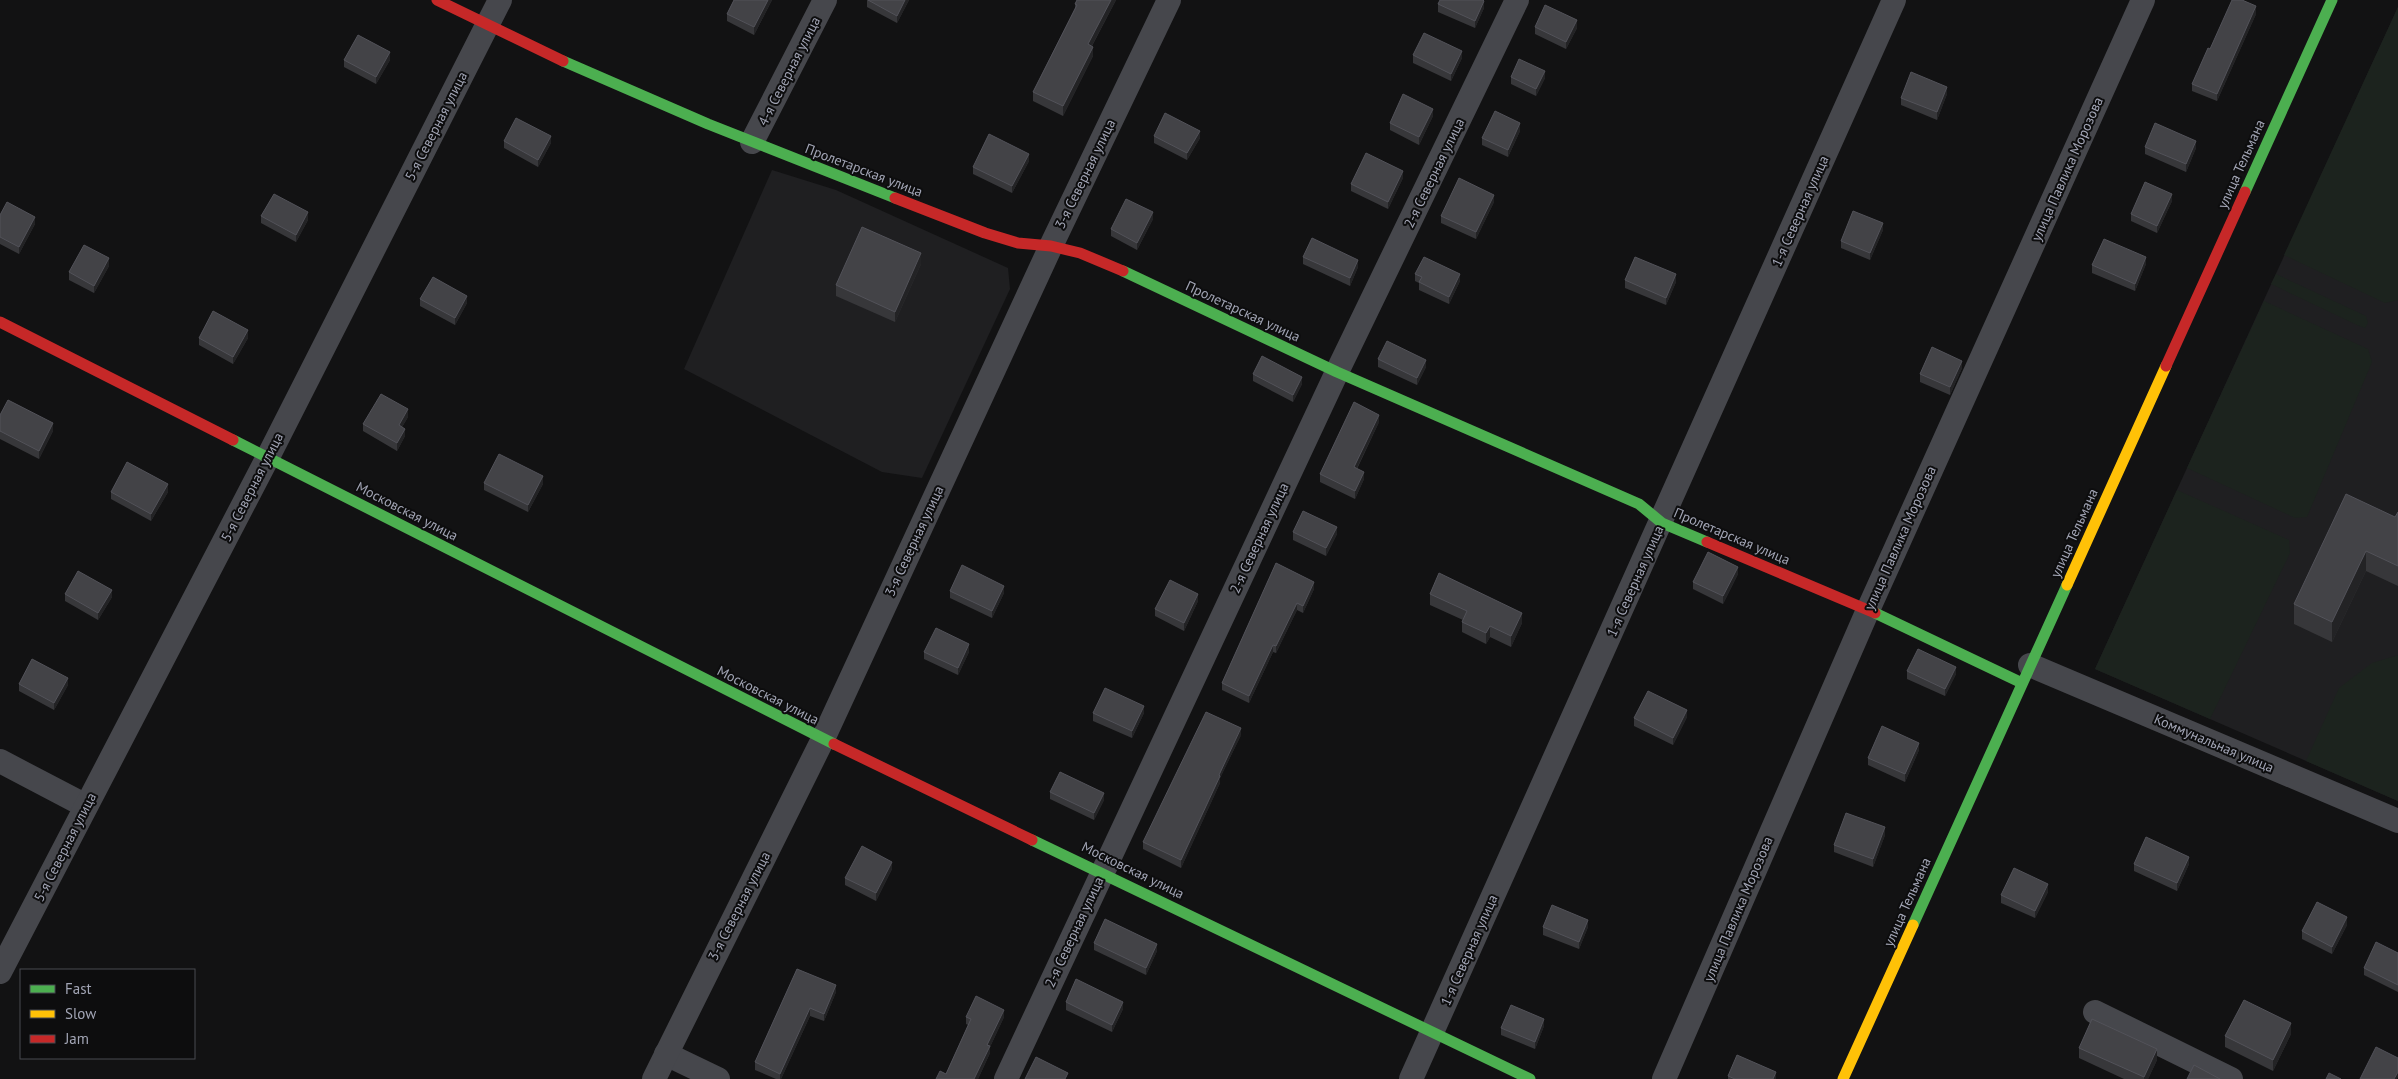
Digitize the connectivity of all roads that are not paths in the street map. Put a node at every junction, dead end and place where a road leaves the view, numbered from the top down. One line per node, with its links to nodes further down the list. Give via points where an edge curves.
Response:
1 (437, 0): 9 (street, Пролетарская улица)
2 (500, 0): 9 (street, 5-я Северная улица)
3 (825, 0): 10 (street, 4-я Северная улица)
4 (1169, 0): 11 (street, 3-я Северная улица)
5 (1518, 0): 13 (street, 2-я Северная улица)
6 (1894, 0): 15 (street, 1-я Северная улица)
7 (2143, 0): 16 (street, улица Павлика Морозова)
8 (2332, 0): 17 (street, улица Тельмана)
9 (487, 26): 10 (street, Пролетарская улица, via 602,80); 14 (street, 5-я Северная улица)
10 (752, 142): 11 (street, Пролетарская улица, via 984,233 1018,243)
11 (1050, 246): 13 (street, Пролетарская улица, via 1080,253 1131,274); 18 (street, 3-я Северная улица)
12 (0, 322): 14 (street, Московская улица)
13 (1337, 372): 15 (street, Пролетарская улица, via 1638,504); 22 (street, 2-я Северная улица)
14 (268, 457): 18 (street, Московская улица); 20 (street, 5-я Северная улица)
15 (1662, 522): 16 (street, Пролетарская улица); 25 (street, 1-я Северная улица)
16 (1868, 610): 17 (street, Пролетарская улица); 32 (street, улица Павлика Морозова)
17 (2026, 674): 21 (street, Коммунальная улица); 33 (street, улица Тельмана)
18 (823, 739): 22 (street, Московская улица); 26 (street, 3-я Северная улица)
19 (0, 761): 20 (street)
20 (86, 806): 23 (street, 5-я Северная улица)
21 (2398, 821)
22 (1102, 872): 25 (street, Московская улица); 29 (street, 2-я Северная улица)
23 (0, 972)
24 (2095, 1012): 34 (street)
25 (1432, 1031): 30 (street, 1-я Северная улица); 31 (street, Московская улица)
26 (666, 1054): 27 (street, 3-я Северная улица); 28 (street)
27 (654, 1079)
28 (718, 1079)
29 (1006, 1079)
30 (1411, 1079)
31 (1530, 1079)
32 (1664, 1079)
33 (1843, 1079)
34 (2231, 1079)

